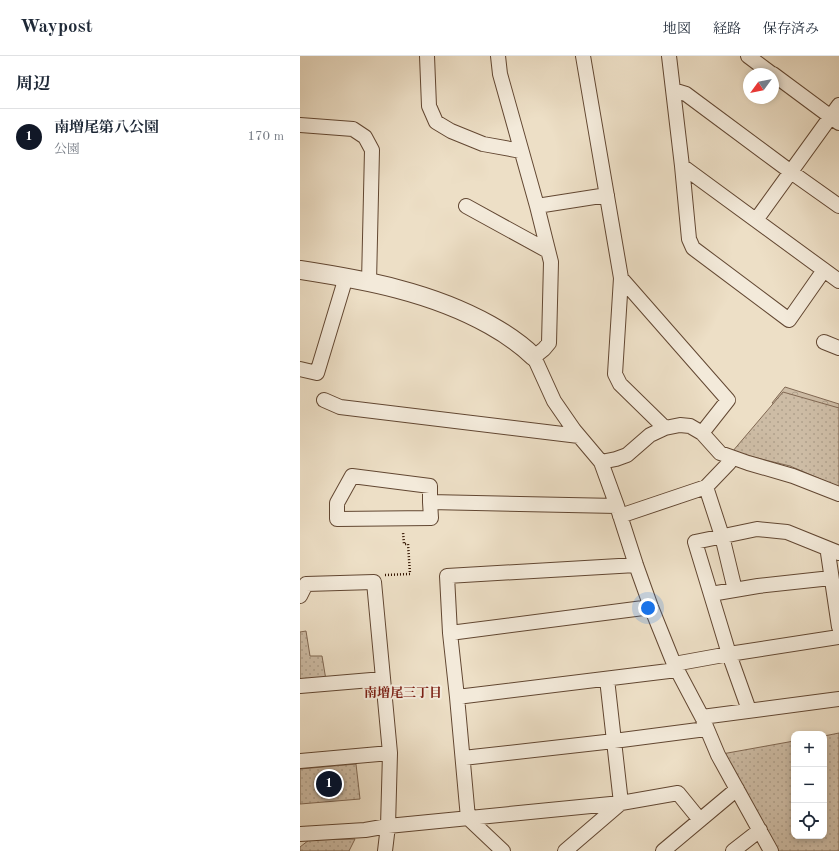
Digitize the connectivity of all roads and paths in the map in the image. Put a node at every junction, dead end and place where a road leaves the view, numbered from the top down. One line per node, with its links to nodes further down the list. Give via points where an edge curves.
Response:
1 (427, 56): 12 (street, via 428,106 436,122 450,131 482,144)
2 (498, 56): 12 (street, via 500,74)
3 (583, 56): 15 (street)
4 (669, 56): 8 (street)
5 (748, 56): 6 (street)
6 (765, 68)
7 (779, 78): 10 (street)
8 (673, 90): 13 (street); 14 (street, via 686,94)
9 (839, 105): 10 (street)
10 (835, 120): 14 (street)
11 (300, 125): 26 (street, via 353,129 365,137 372,150)
12 (521, 151): 17 (street)
13 (682, 166): 19 (street); 22 (street, via 689,239 693,248 789,320)
14 (791, 172): 18 (street); 19 (street)
15 (607, 195): 17 (street); 24 (street)
16 (466, 206): 20 (street)
17 (537, 206): 20 (street)
18 (839, 206)
19 (756, 220): 22 (street)
20 (548, 251): 29 (street, via 551,262 549,343)
21 (300, 270): 23 (street)
22 (824, 270): 25 (street)
23 (346, 277): 26 (street); 30 (street, via 317,373)
24 (621, 278): 32 (street, via 615,374 620,384); 33 (street, via 728,400)
25 (839, 280)
26 (370, 282): 29 (street, via 430,298 463,311 506,334)
27 (824, 342): 28 (street)
28 (839, 348)
29 (534, 357): 34 (street, via 554,400)
30 (300, 369)
31 (324, 400): 34 (street, via 340,407)
32 (665, 428): 33 (street, via 690,426); 36 (street, via 650,435 627,455)
33 (702, 433): 35 (street, via 720,453)
34 (579, 436): 36 (street)
35 (731, 458): 37 (street); 38 (street, via 794,476)
36 (601, 462): 40 (street)
37 (706, 487): 40 (street); 42 (street)
38 (839, 494)
39 (430, 502): 40 (street); 41 (street, via 431,518); 41 (street, via 430,486 352,476 337,503 337,519)
40 (619, 511): 44 (street)
41 (403, 518): 46 (path, via 404,544 408,544 410,574 375,576)
42 (722, 536): 43 (street, via 757,529 787,532); 47 (street); 48 (street, via 695,542)
43 (834, 551): 45 (street, via 828,553)
44 (636, 565): 50 (street); 52 (street, via 447,576)
45 (832, 578): 47 (street); 51 (street)
46 (374, 582): 49 (street, via 306,584); 56 (street)
47 (735, 590): 48 (street)
48 (711, 594): 54 (street)
49 (300, 596)
50 (651, 607): 52 (street); 55 (street)
51 (839, 627)
52 (450, 633): 59 (street)
53 (839, 637): 54 (street)
54 (729, 654): 55 (street); 61 (street)
55 (676, 667): 57 (street); 62 (street)
56 (383, 679): 58 (street); 64 (street)
57 (607, 679): 59 (street); 63 (street)
58 (300, 686)
59 (457, 697): 65 (street)
60 (839, 699): 61 (street)
61 (749, 710): 62 (street)
62 (704, 723): 63 (street); 67 (street)
63 (614, 741): 65 (street); 68 (street)
64 (390, 753): 66 (street); 71 (street)
65 (463, 758): 69 (street)
66 (300, 761)
67 (737, 789): 70 (street); 72 (street)
68 (621, 803): 69 (street); 70 (street, via 678,793); 76 (street)
69 (468, 818): 71 (street); 75 (street)
70 (700, 820): 77 (street)
71 (388, 826): 73 (street); 74 (street)
72 (760, 830): 78 (street); 79 (street)
73 (300, 834)
74 (385, 851)
75 (503, 851)
76 (565, 851)
77 (663, 851)
78 (732, 851)
79 (771, 851)

